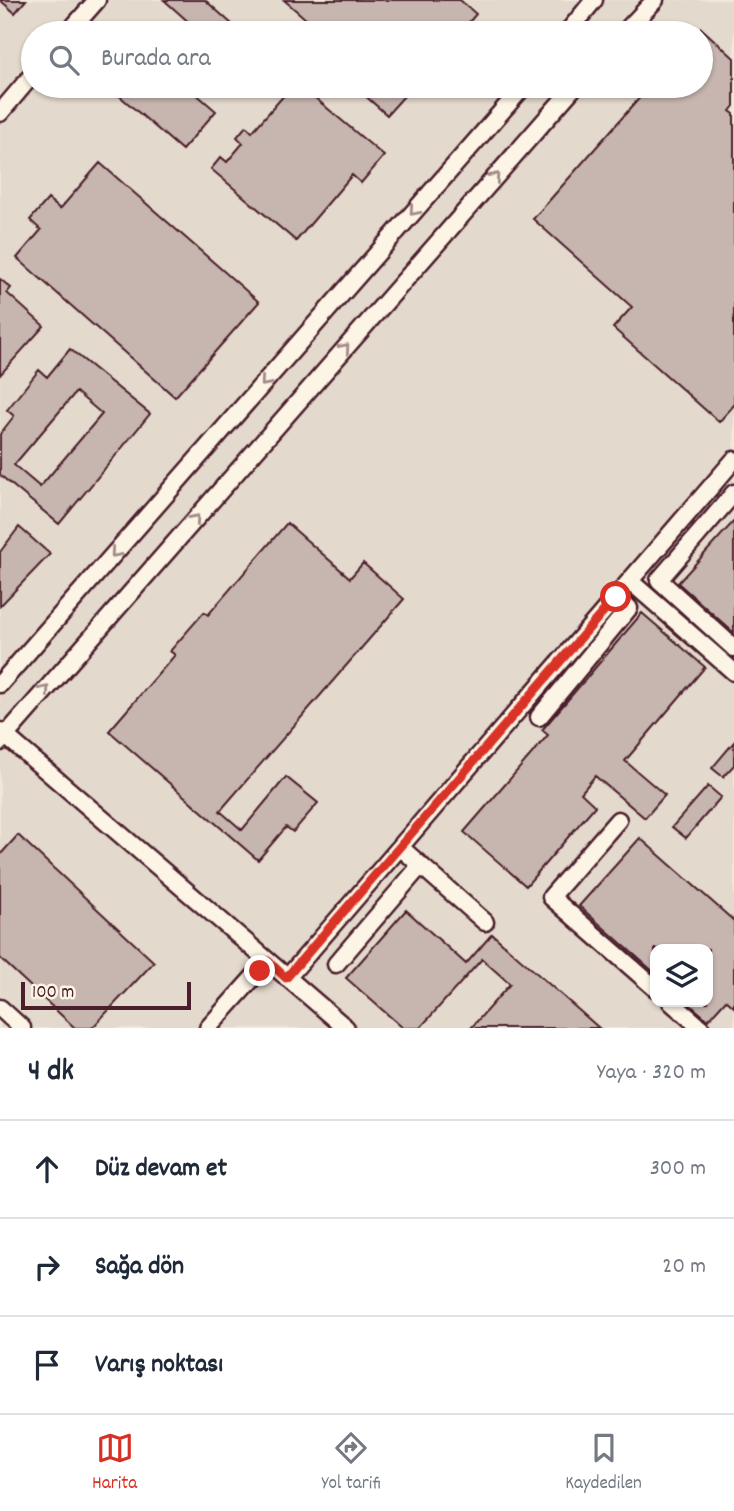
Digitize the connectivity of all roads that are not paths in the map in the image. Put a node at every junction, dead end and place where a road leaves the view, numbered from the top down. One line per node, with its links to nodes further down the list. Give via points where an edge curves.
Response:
1 (97, 0): 4 (street)
2 (594, 0): 5 (street)
3 (655, 0): 6 (street)
4 (79, 21)
5 (577, 21)
6 (635, 21)
7 (21, 88): 10 (street)
8 (513, 98): 19 (street, one-way to 19)
9 (564, 98): 21 (street, one-way to 9)
10 (0, 113)
11 (734, 460): 12 (street)
12 (706, 491): 14 (street); 15 (street)
13 (734, 493): 14 (street)
14 (723, 506): 17 (street, via 659,580)
15 (630, 580): 16 (street); 18 (street)
16 (616, 597): 20 (street, via 629,608); 23 (street)
17 (734, 648)
18 (734, 672)
19 (0, 684)
20 (539, 716)
21 (2, 736): 26 (street)
22 (618, 820): 29 (street, via 551,897)
23 (400, 846): 24 (street); 28 (street)
24 (421, 865): 25 (street); 27 (street)
25 (485, 922)
26 (268, 961): 28 (street); 33 (street)
27 (336, 964)
28 (286, 978): 34 (street)
29 (650, 984)
30 (677, 1007): 35 (street)
31 (0, 1008): 32 (street)
32 (22, 1028)
33 (208, 1028)
34 (346, 1028)
35 (701, 1028)

